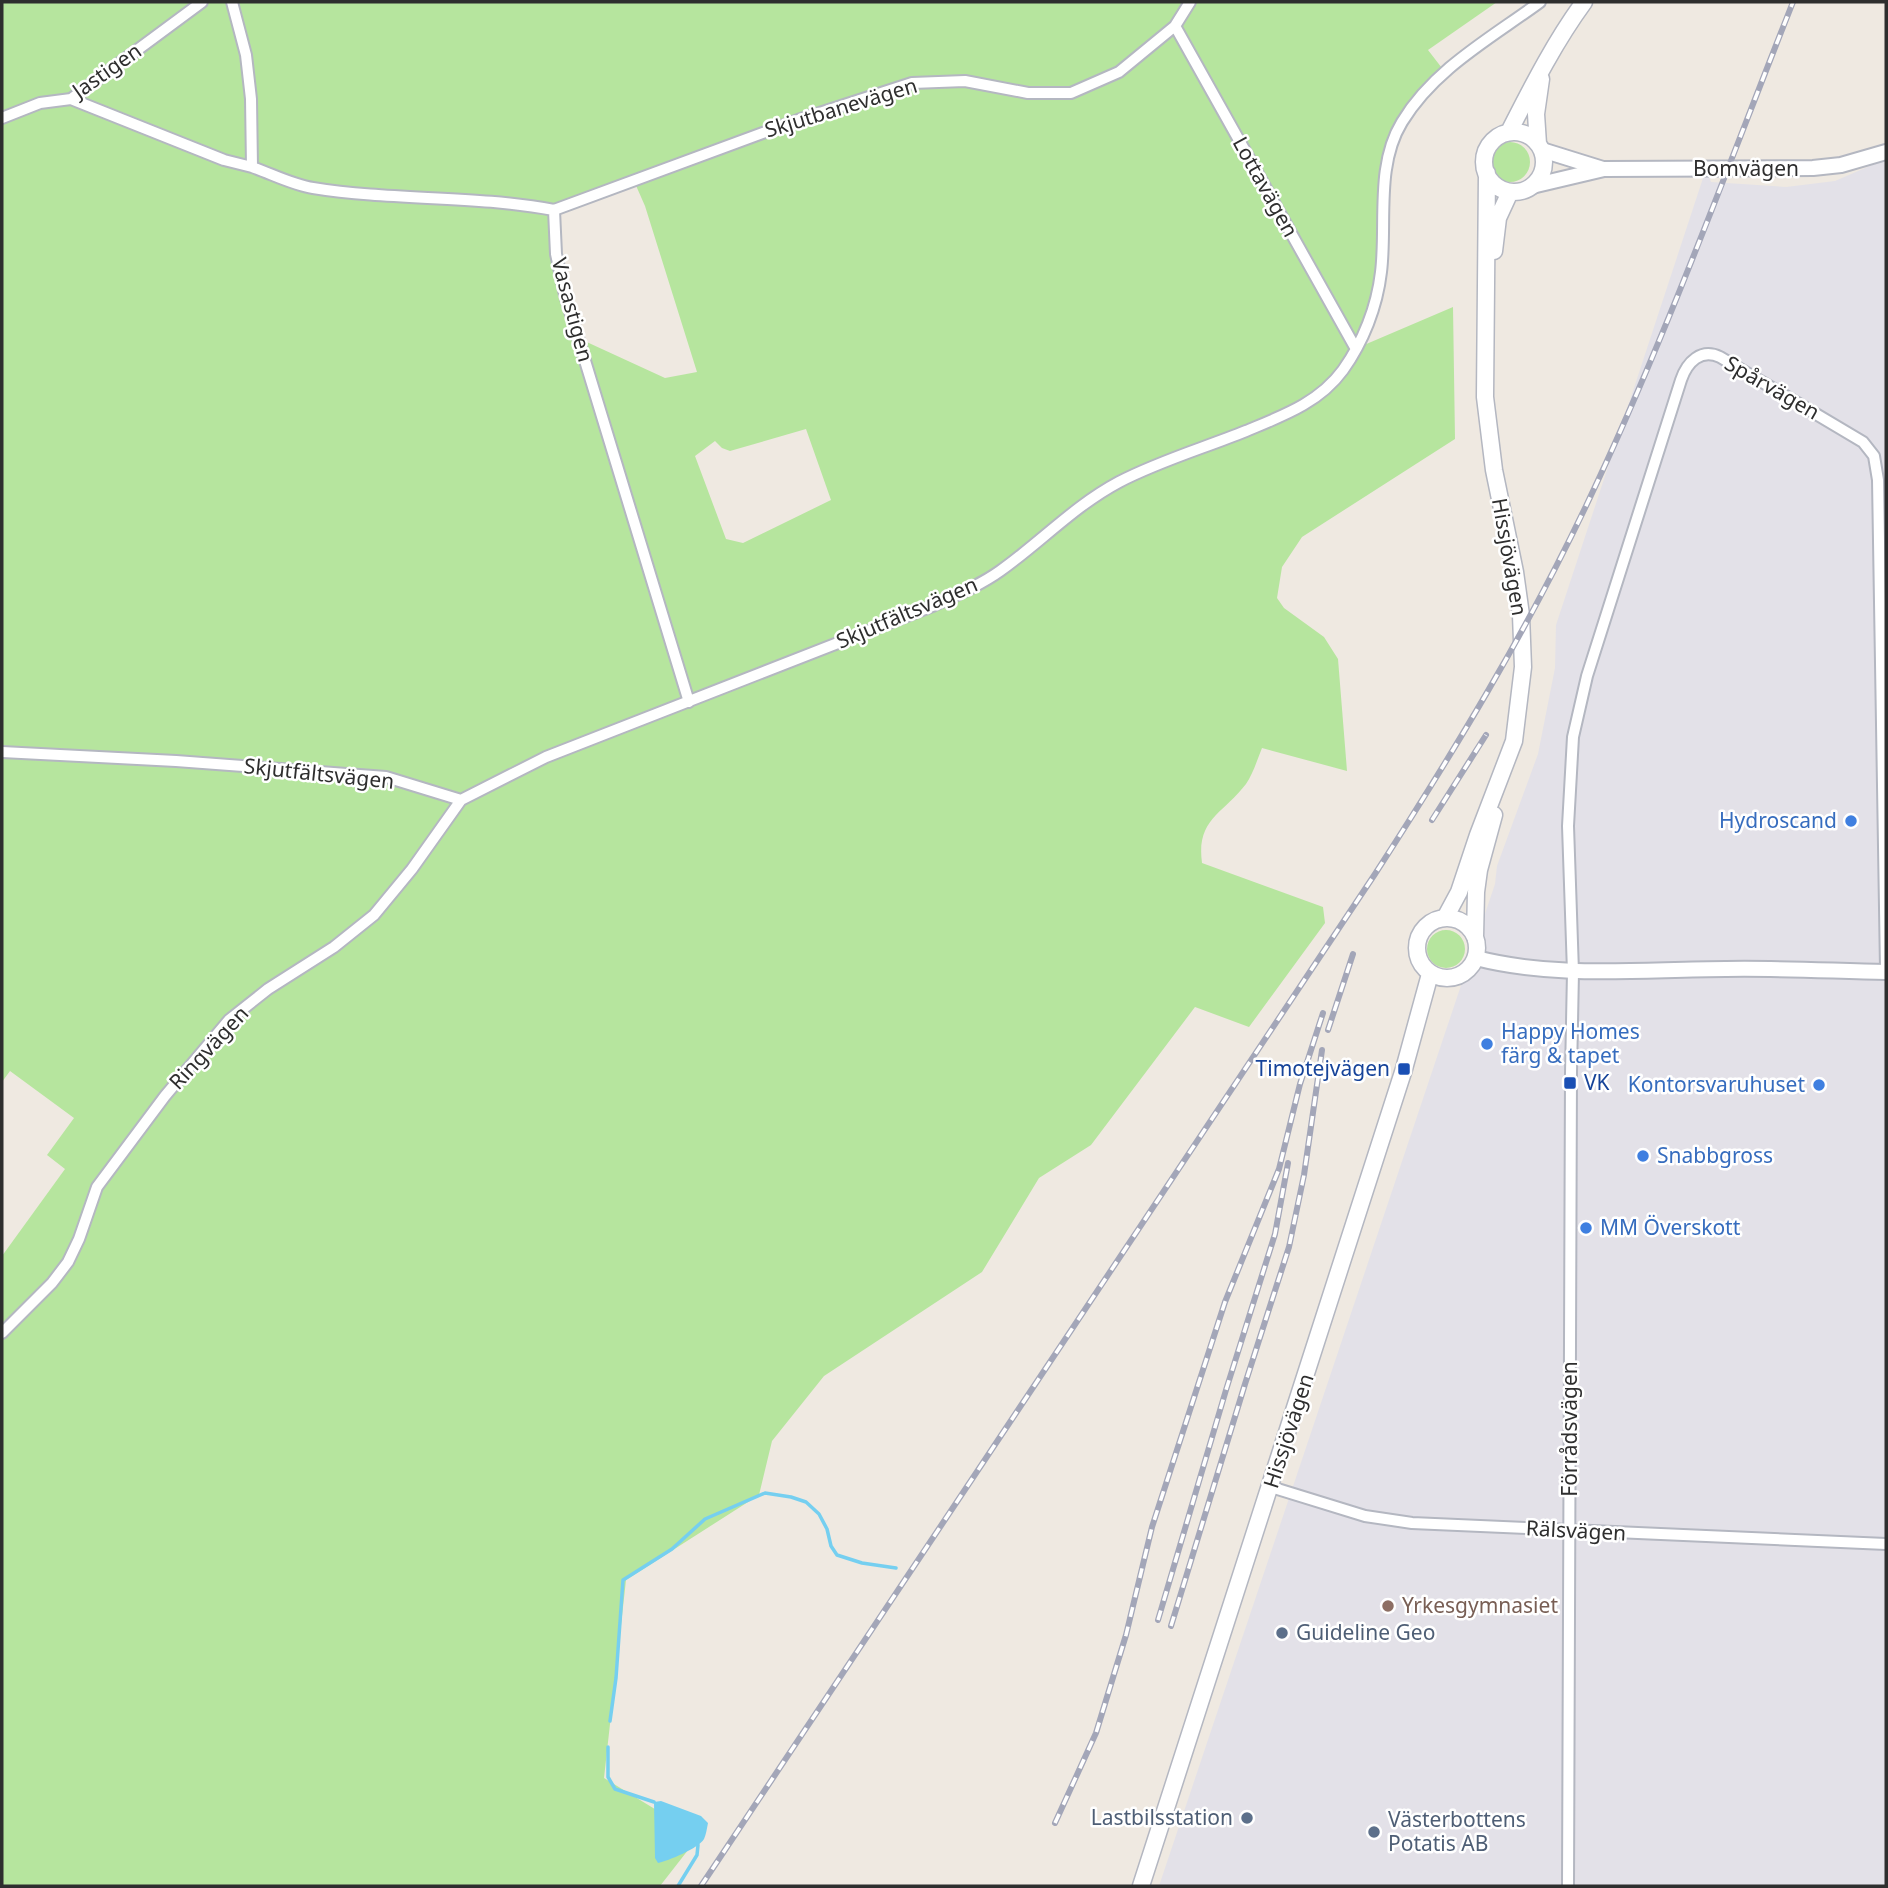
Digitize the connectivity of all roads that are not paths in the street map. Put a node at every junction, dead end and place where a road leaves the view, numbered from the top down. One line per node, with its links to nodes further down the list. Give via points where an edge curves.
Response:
1 (202, 2): 8 (street, Jastigen)
2 (232, 2): 13 (street, via 248,66)
3 (1190, 2): 6 (street, Skjutbanevägen)
4 (1540, 2): 20 (street, Skjutfältsvägen, via 1452,66 1423,92 1400,124 1390,149 1383,194 1376,301)
5 (1584, 2): 7 (main road)
6 (1175, 26): 18 (street, Skjutbanevägen, via 1119,72 1071,93 1028,93 965,81 912,83); 20 (street, Lottavägen)
7 (1542, 66): 10 (main road); 11 (main road, via 1536,114)
8 (71, 99): 9 (street, Jastigen, via 40,103); 13 (street)
9 (2, 118)
10 (1509, 132): 11 (main road, via 1520,132); 15 (main road, via 1487,149)
11 (1540, 147): 14 (street, Bomvägen); 16 (main road, via 1544,168)
12 (1886, 152): 14 (street, Bomvägen, via 1813,169)
13 (252, 167): 18 (street, via 311,188)
14 (1604, 169): 16 (street, Bomvägen)
15 (1486, 173): 17 (main road, via 1494,184); 19 (main road, Hissjövägen)
16 (1532, 186): 17 (main road)
17 (1510, 192): 19 (main road, Hissjövägen, via 1498,218)
18 (554, 210): 21 (street, Vasastigen, via 555,254 565,295)
19 (1485, 333): 23 (main road, Hissjövägen, via 1488,435 1522,628 1516,729)
20 (1356, 349): 21 (street, Skjutfältsvägen, via 1320,394 1293,411 1120,481 978,584)
21 (689, 702): 24 (street, Skjutfältsvägen, via 546,757)
22 (2, 752): 24 (street, Skjutfältsvägen, via 386,778)
23 (1501, 778): 25 (main road, Hissjövägen); 26 (main road, Hissjövägen, via 1479,870)
24 (461, 800): 31 (street, Ringvägen, via 374,915 229,1020 97,1187 68,1262)
25 (1445, 918): 26 (main road, via 1466,925); 30 (main road, via 1428,925 1418,942 1419,960)
26 (1475, 938): 27 (main road)
27 (1476, 958): 29 (street); 30 (main road, via 1455,978)
28 (1886, 970): 29 (street); 29 (street, Spårvägen, via 1874,456 1863,442 1712,353 1695,358 1685,370 1578,713 1570,759 1567,826)
29 (1573, 972): 33 (street, Förrådsvägen)
30 (1430, 974): 32 (main road, Hissjövägen)
31 (2, 1333)
32 (1271, 1487): 33 (street, Rälsvägen, via 1365,1516 1412,1523); 35 (main road, Hissjövägen)
33 (1570, 1531): 34 (street, Rälsvägen); 36 (street, Förrådsvägen)
34 (1886, 1544)
35 (1141, 1886)
36 (1568, 1886)

